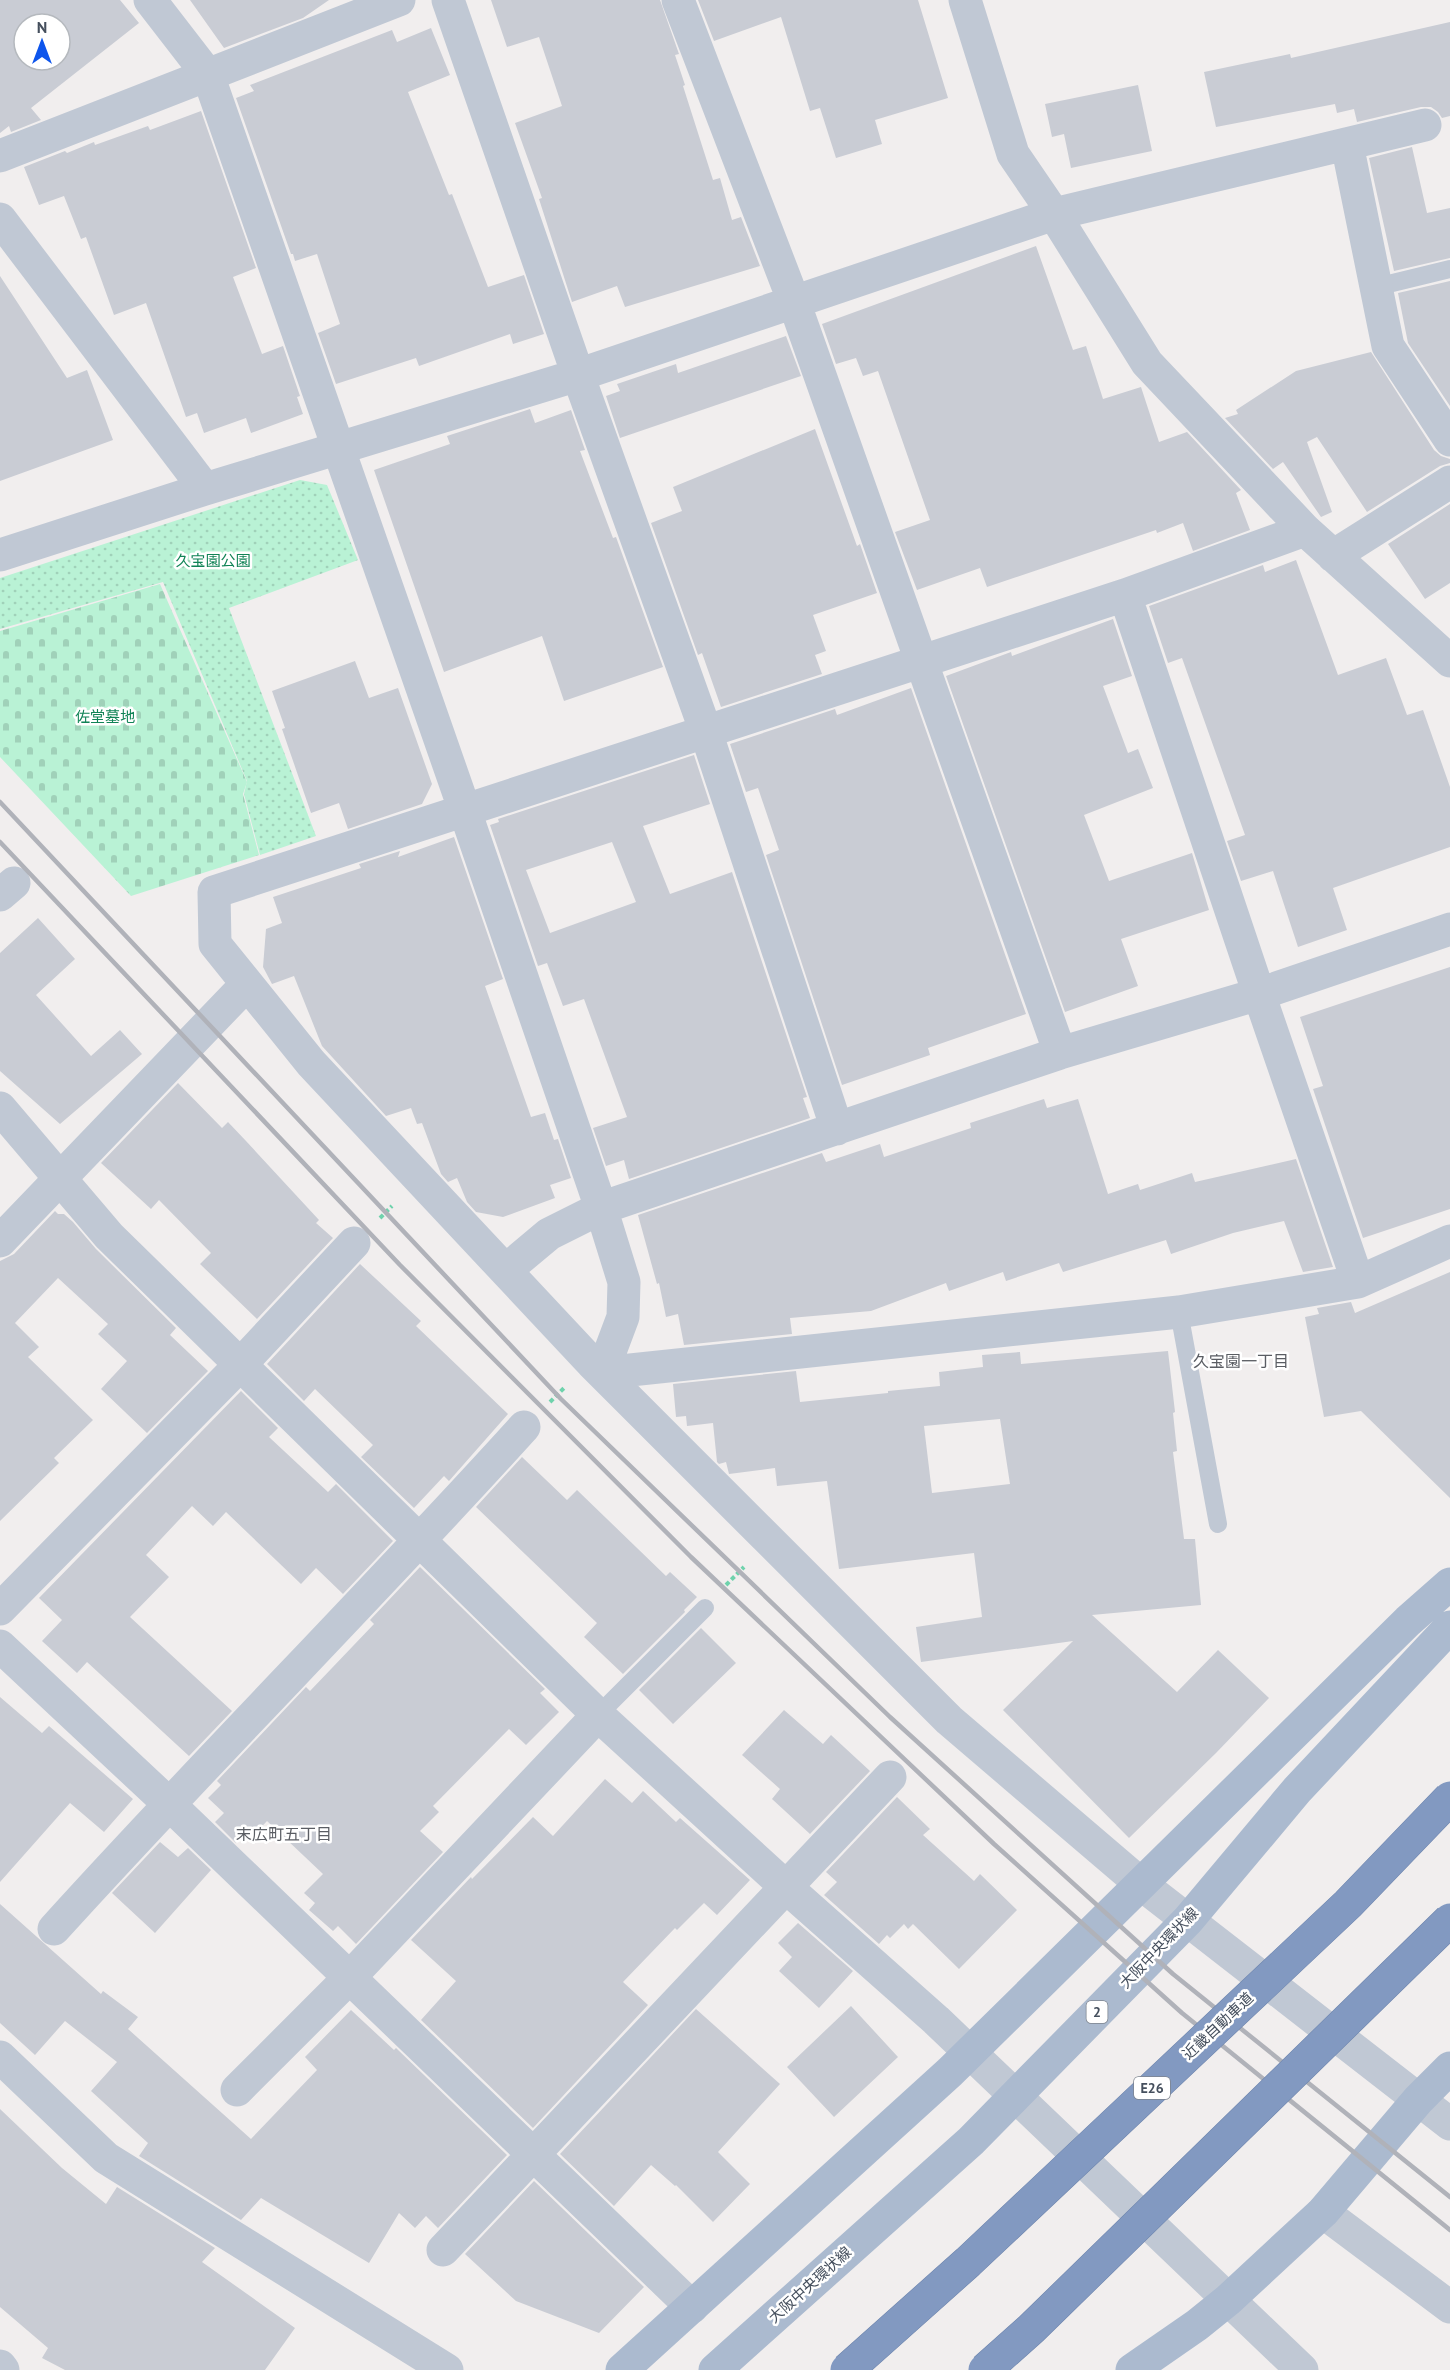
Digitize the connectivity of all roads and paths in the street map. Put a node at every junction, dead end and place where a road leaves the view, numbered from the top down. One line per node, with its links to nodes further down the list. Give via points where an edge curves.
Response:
1 (150, 0): 6 (street)
2 (399, 0): 6 (street)
3 (448, 0): 15 (street)
4 (678, 0): 14 (street)
5 (965, 0): 10 (street, via 1013,154)
6 (208, 75): 9 (street); 17 (street)
7 (1425, 125): 8 (street)
8 (1347, 144): 10 (street); 13 (street)
9 (0, 156)
10 (1054, 214): 14 (street); 20 (street, via 1147,363)
11 (0, 219): 19 (street)
12 (1450, 269): 13 (lane)
13 (1376, 287): 16 (street, via 1388,346)
14 (794, 302): 15 (street); 24 (street)
15 (578, 375): 17 (street); 26 (street)
16 (1450, 440)
17 (337, 449): 19 (street); 27 (street)
18 (1450, 482): 22 (street)
19 (205, 489): 21 (street)
20 (1305, 530): 22 (street); 23 (street)
21 (0, 555)
22 (1333, 556): 25 (street)
23 (1125, 595): 24 (street); 30 (street)
24 (923, 661): 26 (street); 31 (street)
25 (1450, 662)
26 (706, 732): 27 (street); 33 (street)
27 (465, 811): 29 (street, via 214,892 215,944); 35 (street)
28 (1450, 929): 30 (street)
29 (247, 984): 34 (street); 39 (street, via 311,1063)
30 (1259, 994): 31 (street); 40 (street)
31 (1060, 1053): 33 (street)
32 (0, 1108): 34 (street)
33 (837, 1129): 35 (street)
34 (61, 1178): 36 (street); 42 (street, via 109,1236)
35 (601, 1208): 39 (street, via 549,1234); 43 (street, via 624,1281 623,1317)
36 (0, 1241)
37 (1450, 1241): 40 (street)
38 (354, 1244): 42 (street)
39 (506, 1270): 43 (street)
40 (1358, 1281): 41 (street)
41 (1179, 1312): 43 (street); 45 (lane)
42 (240, 1365): 46 (street); 49 (street)
43 (602, 1373): 56 (street, via 949,1720)
44 (524, 1427): 46 (street)
45 (1218, 1524)
46 (421, 1541): 52 (street); 55 (street)
47 (1450, 1584): 56 (main road)
48 (705, 1608): 52 (lane)
49 (0, 1609)
50 (1450, 1627): 58 (main road, 大阪中央環状線 / 2, via 1297,1790)
51 (0, 1646): 55 (street)
52 (598, 1715): 57 (street); 61 (street)
53 (890, 1777): 57 (street)
54 (1450, 1798): 81 (highway, 近畿自動車道 / E26, bridge, via 1348,1904 968,2262)
55 (168, 1803): 60 (street); 61 (street)
56 (1140, 1884): 58 (street); 62 (main road)
57 (787, 1888): 62 (street); 69 (street)
58 (1188, 1920): 66 (main road, 大阪中央環状線 / 2); 67 (street)
59 (1450, 1920): 82 (highway, bridge)
60 (54, 1929)
61 (350, 1977): 65 (street); 69 (street)
62 (969, 2052): 66 (street); 73 (main road)
63 (0, 2057): 78 (street, via 106,2158)
64 (1450, 2068): 67 (main road)
65 (237, 2090)
66 (1014, 2096): 72 (street); 80 (main road, 大阪中央環状線 / 2, via 970,2141)
67 (1418, 2100): 68 (street); 70 (main road)
68 (1450, 2124)
69 (533, 2155): 71 (street); 73 (street)
70 (1323, 2212): 72 (main road); 74 (street)
71 (443, 2250)
72 (1228, 2300): 75 (main road); 85 (street)
73 (692, 2307): 79 (main road)
74 (1450, 2307)
75 (1197, 2325): 83 (main road); 84 (main road)
76 (0, 2366): 77 (street)
77 (3, 2370)
78 (447, 2370)
79 (622, 2370)
80 (715, 2370)
81 (847, 2370)
82 (986, 2370)
83 (1132, 2370)
84 (1161, 2370)
85 (1302, 2370)

